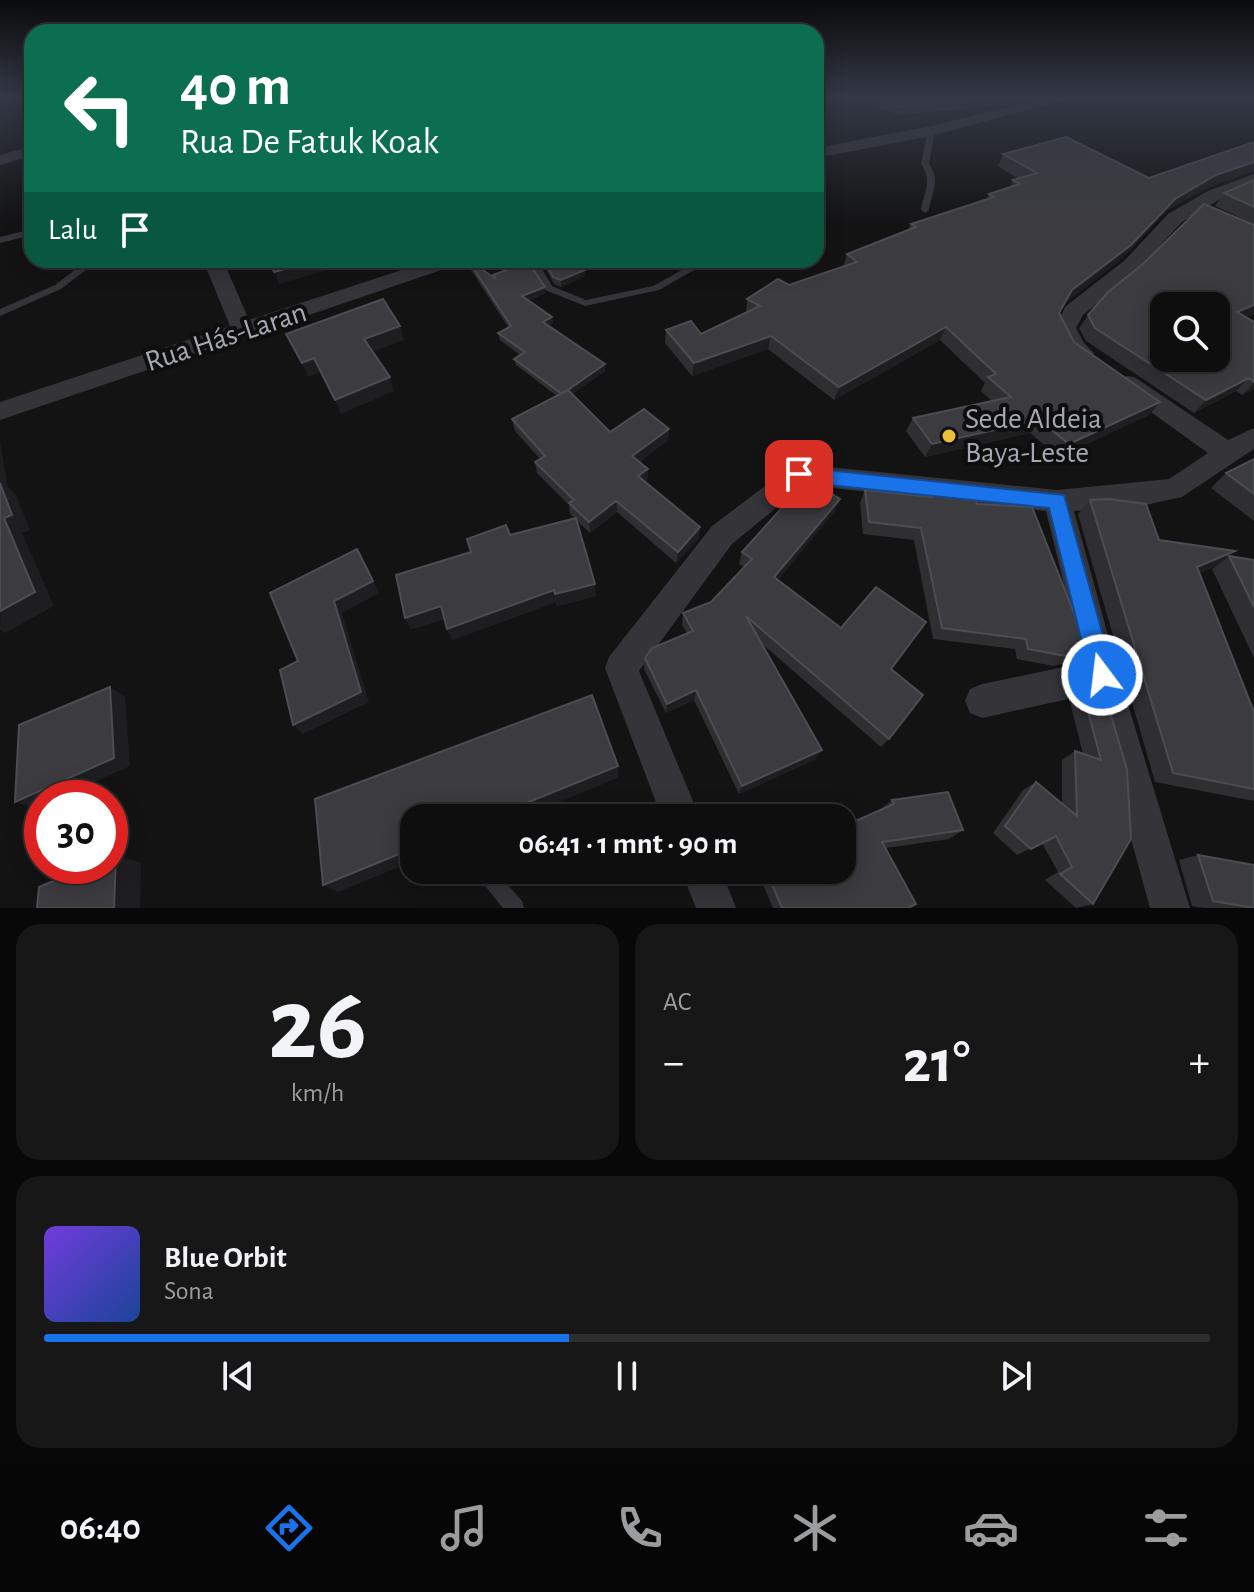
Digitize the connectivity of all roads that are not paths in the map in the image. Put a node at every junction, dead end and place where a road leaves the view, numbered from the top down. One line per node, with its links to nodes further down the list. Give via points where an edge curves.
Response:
1 (887, 139): 5 (street)
2 (929, 139): 10 (lane, via 925,164 935,186)
3 (24, 146): 4 (street)
4 (0, 150)
5 (824, 151)
6 (24, 153): 7 (street)
7 (0, 160)
8 (1254, 179): 9 (street)
9 (1193, 206): 11 (street); 23 (street, via 1074,311 1065,328 1075,348)
10 (925, 210)
11 (1218, 218)
12 (24, 234): 13 (lane)
13 (0, 240)
14 (83, 268): 19 (lane, via 58,287)
15 (216, 268): 20 (street)
16 (429, 268): 20 (street, Rua Hás-Laran)
17 (537, 268): 18 (lane, via 548,288 585,303 656,288)
18 (692, 268)
19 (0, 313)
20 (243, 332): 21 (street, Rua Hás-Laran)
21 (0, 411)
22 (1254, 438): 23 (street)
23 (1226, 452): 24 (street, via 1178,488)
24 (1057, 501): 25 (street); 27 (street, via 799,474 722,535 621,668)
25 (1102, 675): 26 (street); 32 (street)
26 (982, 701)
27 (675, 804)
28 (495, 884): 30 (lane)
29 (707, 884): 31 (street)
30 (515, 908)
31 (716, 908)
32 (1170, 908)

